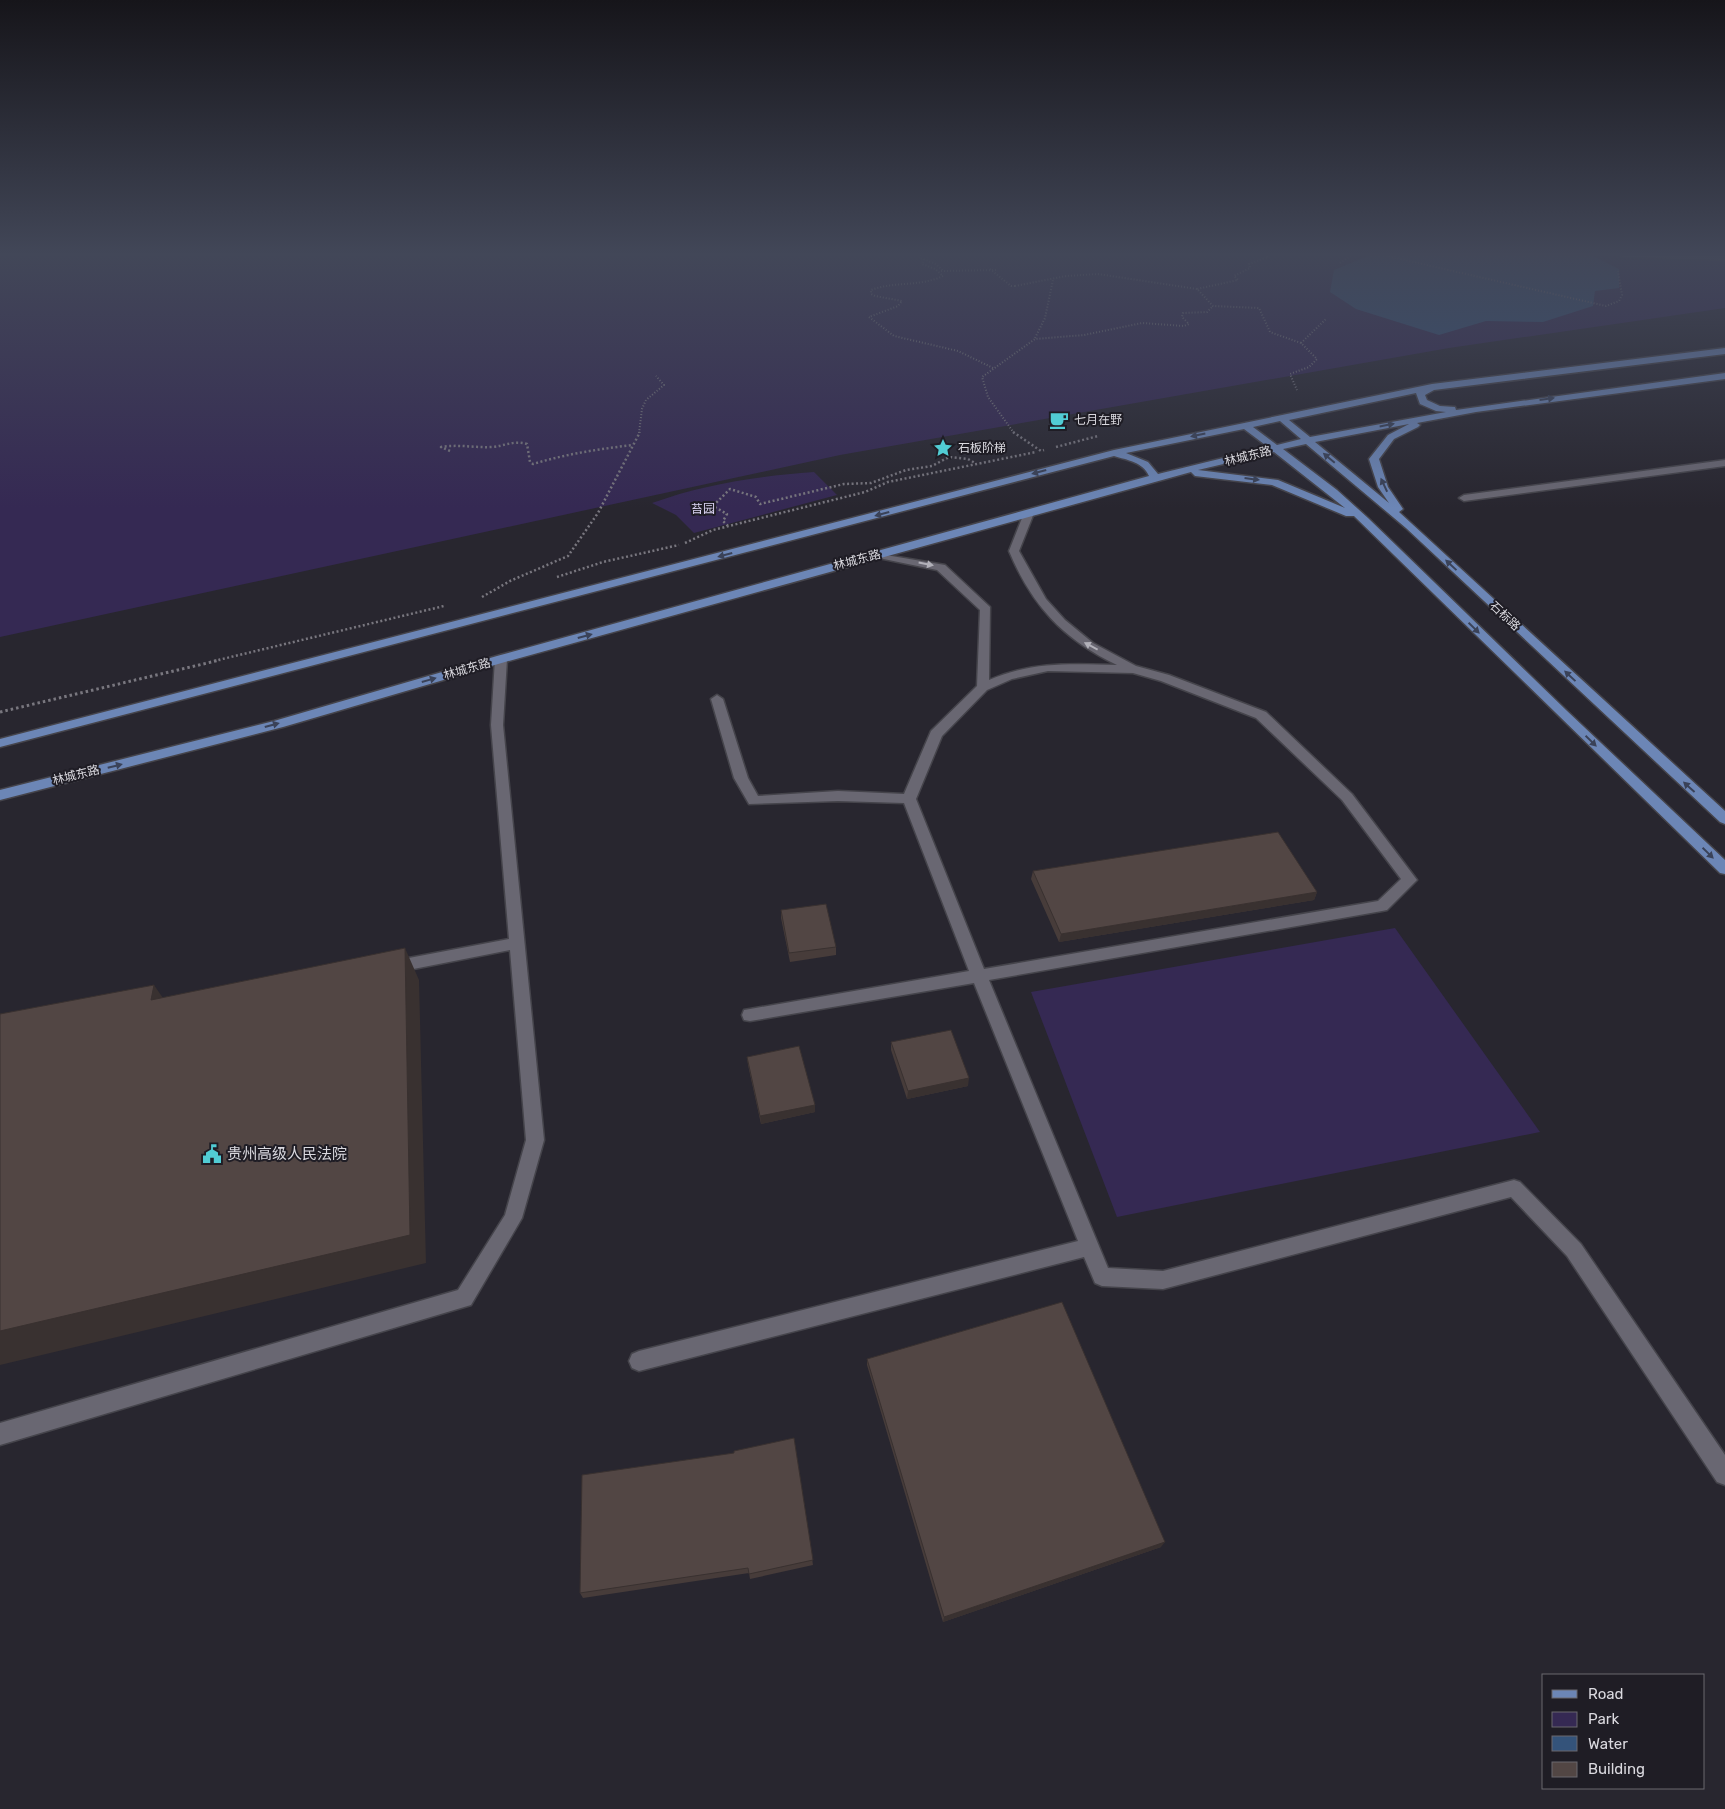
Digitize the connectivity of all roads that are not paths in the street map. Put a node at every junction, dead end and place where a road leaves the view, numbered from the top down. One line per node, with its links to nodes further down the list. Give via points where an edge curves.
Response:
1 (1725, 351): 3 (main road)
2 (1725, 376): 4 (main road, 林城东路, one-way to 2)
3 (1433, 387): 4 (main road, via 1420,394 1423,402 1439,409); 5 (main road)
4 (1476, 409): 6 (main road, 林城东路)
5 (1280, 417): 7 (main road); 8 (main road, 石标路)
6 (1432, 417): 8 (main road, 林城东路, one-way to 6); 19 (main road, one-way to 6, via 1383,486 1374,459 1391,437)
7 (1245, 425): 9 (main road, 石标路); 10 (main road, one-way to 10)
8 (1309, 440): 9 (main road, 林城东路); 14 (main road, 石标路, one-way to 8)
9 (1276, 448): 12 (main road, 林城东路); 15 (main road, 石标路)
10 (1114, 453): 13 (main road, via 1144,462 1152,468); 25 (main road, one-way to 25)
11 (1725, 463): 16 (street)
12 (1186, 472): 13 (main road, 林城东路); 18 (main road, one-way to 18, via 1274,482)
13 (1154, 478): 17 (main road, 林城东路)
14 (1364, 487): 15 (main road); 19 (main road, 石标路)
15 (1333, 492): 18 (main road, 石标路)
16 (1464, 498)
17 (1029, 513): 20 (main road, 林城东路); 22 (street, one-way to 17, via 1083,642 1045,608 1025,577 1014,551)
18 (1364, 520): 29 (main road, 石标路, one-way to 29)
19 (1410, 526): 28 (main road, 石标路, one-way to 19)
20 (878, 555): 21 (main road, 林城东路, one-way to 20); 23 (street, one-way to 23, via 942,567 986,609)
21 (501, 659): 26 (main road, 林城东路, one-way to 21, via 278,724); 30 (street, via 496,726)
22 (1134, 669): 23 (street, via 1048,667 1008,676); 32 (street, via 1261,715 1347,797 1410,880 1382,906)
23 (983, 687): 27 (street, via 936,734)
24 (716, 699): 27 (street, via 741,778 754,801 838,796)
25 (0, 743)
26 (0, 795)
27 (908, 799): 32 (street)
28 (1725, 819)
29 (1725, 869)
30 (517, 943): 31 (street); 36 (street, via 536,1140 513,1218 464,1298)
31 (380, 969)
32 (979, 976): 33 (street); 34 (street)
33 (750, 1015)
34 (1090, 1247): 35 (street); 37 (street, via 1102,1277 1163,1280 1514,1188 1574,1250)
35 (639, 1360)
36 (0, 1434)
37 (1725, 1474)

